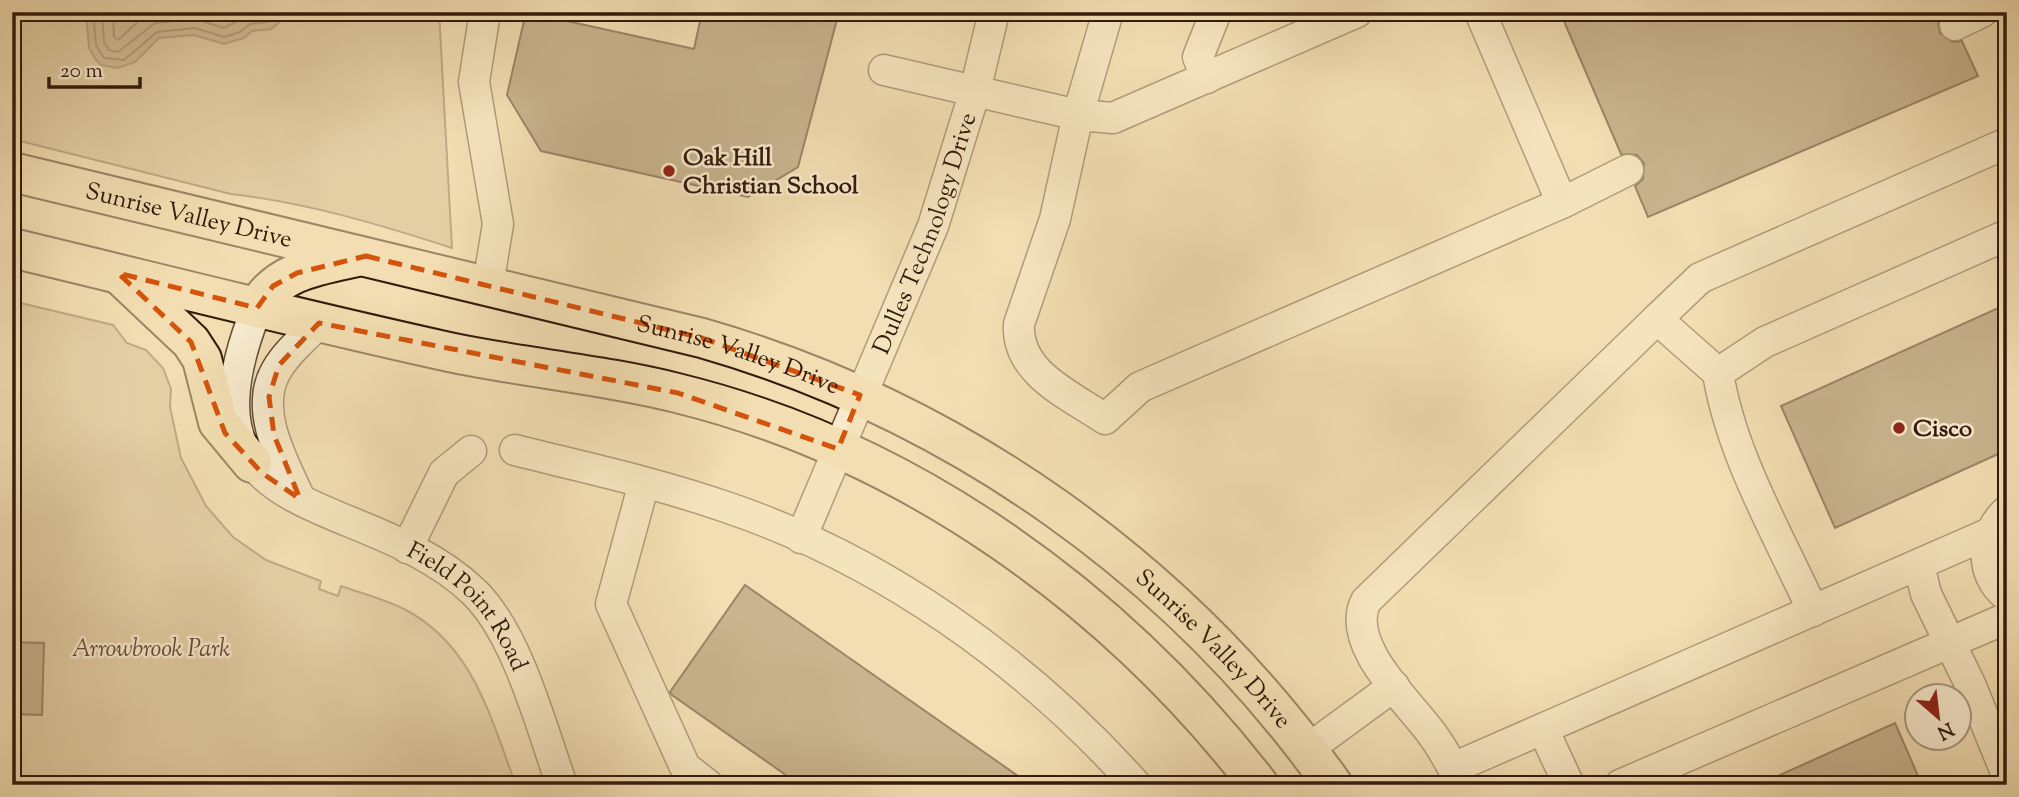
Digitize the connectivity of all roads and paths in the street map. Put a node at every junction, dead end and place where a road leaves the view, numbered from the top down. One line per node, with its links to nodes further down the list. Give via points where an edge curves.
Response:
1 (485, 12): 21 (street, via 474,82 498,224)
2 (994, 12): 11 (street, Dulles Technology Drive)
3 (1108, 12): 12 (street)
4 (1216, 12): 10 (street, via 1198,57)
5 (1357, 12): 10 (street)
6 (1480, 12): 16 (street)
7 (1982, 12): 8 (street)
8 (1955, 25)
9 (884, 70): 11 (street)
10 (1207, 78): 12 (street, via 1113,118)
11 (975, 92): 12 (street); 26 (street, Dulles Technology Drive, via 933,226)
12 (1077, 115): 16 (street, via 1055,219 1018,337 1027,362 1105,418 1140,387)
13 (2007, 143): 23 (street, via 1700,278)
14 (1628, 170): 16 (street)
15 (12, 172): 19 (main road, Sunrise Valley Drive)
16 (1562, 203)
17 (2007, 235): 25 (street, via 1765,342)
18 (12, 248): 20 (main road)
19 (366, 256): 21 (main road, Sunrise Valley Drive); 22 (main road, via 283,279 263,296)
20 (118, 273): 22 (main road); 30 (main road, via 191,342 206,371 218,422)
21 (488, 285): 26 (main road, Sunrise Valley Drive, via 743,349)
22 (257, 308): 24 (main road); 30 (street, Field Point Road, via 237,366 233,401 237,432)
23 (1657, 319): 25 (street); 41 (street, via 1372,593 1362,610 1362,629 1373,656)
24 (319, 323): 27 (main road, via 491,361 678,393); 32 (street, via 279,365 269,397 274,435)
25 (1718, 373): 38 (street, via 1737,445)
26 (860, 395): 27 (street, Dulles Technology Drive); 43 (main road, Sunrise Valley Drive, via 976,456 1109,547 1193,620)
27 (838, 449): 34 (street, Dulles Technology Drive); 46 (main road, via 952,510 1055,578 1181,692)
28 (515, 450): 31 (street)
29 (471, 451): 35 (street, via 444,473)
30 (252, 463): 32 (street, Field Point Road)
31 (644, 483): 34 (street, via 730,508); 48 (street, via 611,604 685,767)
32 (299, 499): 35 (street, Field Point Road)
33 (1998, 522): 36 (street); 37 (street, via 1987,565)
34 (801, 538): 49 (street, via 879,577 959,626 1070,716)
35 (407, 548): 47 (street, Field Point Road, via 459,579 497,620)
36 (1919, 565): 38 (street); 40 (street, via 1926,594)
37 (2007, 596)
38 (1813, 611): 42 (street)
39 (2007, 618): 40 (street)
40 (1950, 642): 44 (street); 52 (street)
41 (1394, 686): 43 (street); 45 (street)
42 (1543, 729): 45 (street); 51 (street)
43 (1308, 749): 50 (main road, Sunrise Valley Drive)
44 (2007, 775)
45 (1458, 776)
46 (1251, 782)
47 (562, 785)
48 (708, 785)
49 (1136, 785)
50 (1333, 785)
51 (1569, 785)
52 (1620, 785)

